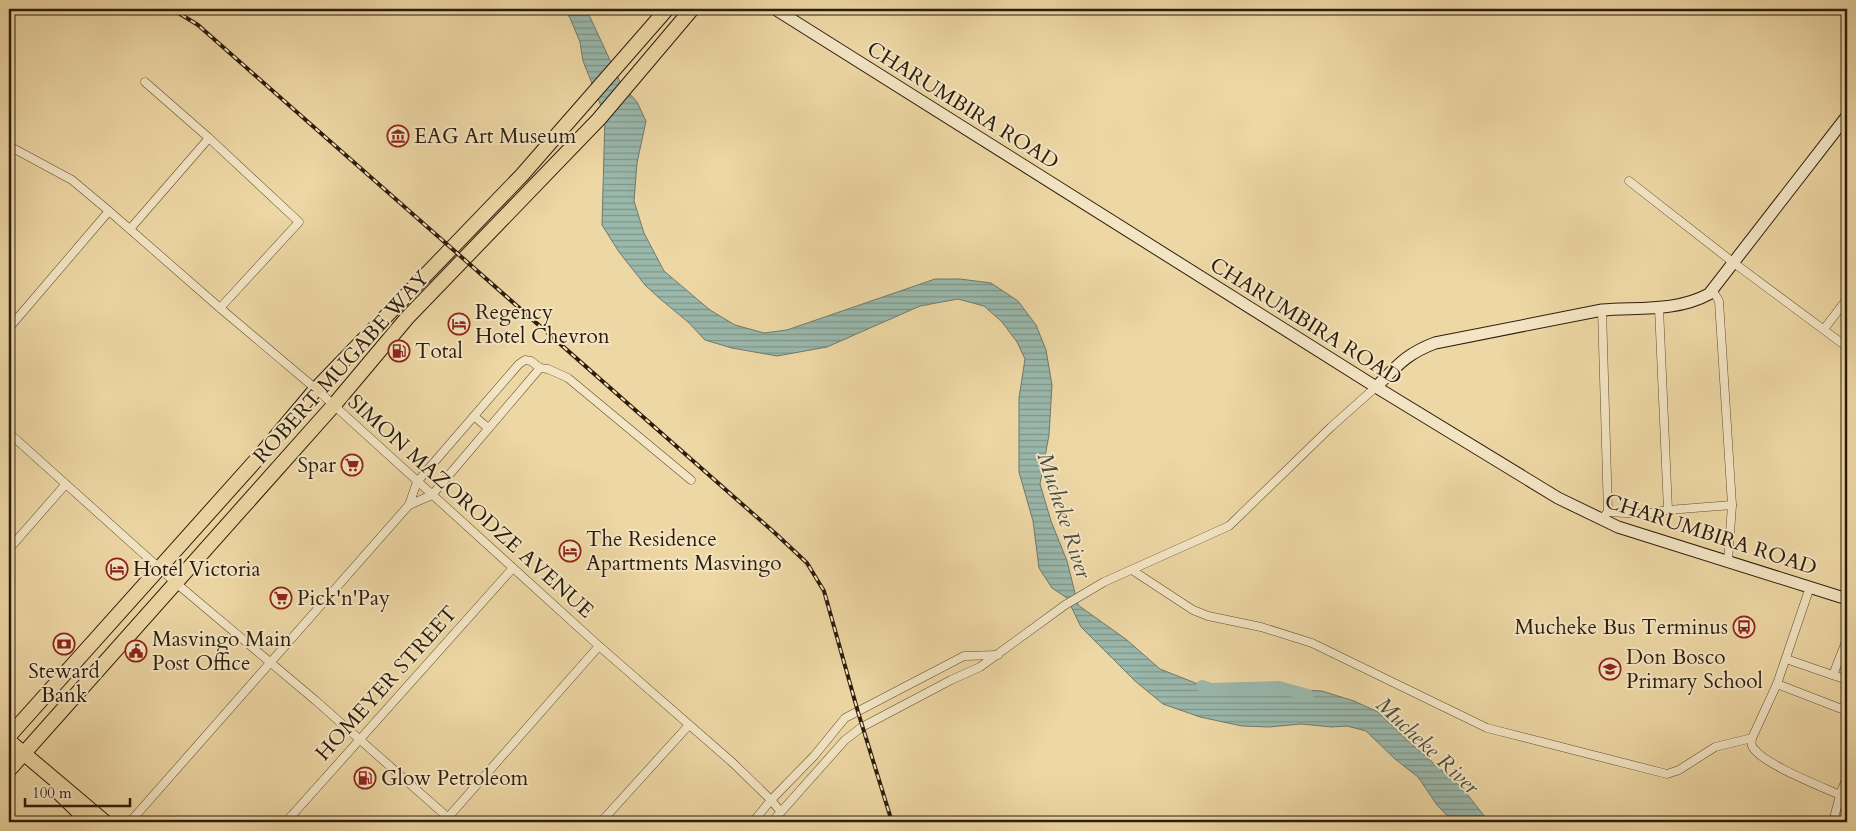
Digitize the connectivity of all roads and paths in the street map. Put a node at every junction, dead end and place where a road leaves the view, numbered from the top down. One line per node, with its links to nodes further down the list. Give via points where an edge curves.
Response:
1 (667, 9): 22 (highway, ROBERT MUGABE WAY, via 522,175)
2 (692, 9): 23 (highway, ROBERT MUGABE WAY, via 599,119 407,318)
3 (775, 9): 21 (street, CHARUMBIRA ROAD)
4 (145, 82): 6 (street)
5 (1847, 116): 11 (street)
6 (209, 138): 10 (street); 14 (street, via 299,222)
7 (9, 146): 9 (street, SIMON MAZORODZE AVENUE, via 72,180)
8 (1629, 181): 11 (street)
9 (109, 211): 10 (street, SIMON MAZORODZE AVENUE); 17 (street)
10 (130, 229): 14 (street, SIMON MAZORODZE AVENUE)
11 (1734, 263): 12 (street); 18 (street)
12 (1713, 291): 15 (street, via 1697,301); 32 (street, via 1719,301)
13 (1847, 299): 18 (street)
14 (220, 308): 22 (street, SIMON MAZORODZE AVENUE)
15 (1659, 308): 16 (street); 33 (street)
16 (1602, 310): 21 (street, via 1435,343 1406,357); 34 (street)
17 (9, 328)
18 (1824, 329): 19 (street)
19 (1847, 347)
20 (540, 368): 24 (street, via 531,361 519,364); 25 (street); 27 (street, via 548,368 568,378)
21 (1376, 387): 34 (street, CHARUMBIRA ROAD, via 1558,498); 39 (street, via 1330,426 1229,526)
22 (316, 389): 23 (street, SIMON MAZORODZE AVENUE); 37 (highway, ROBERT MUGABE WAY)
23 (334, 405): 28 (street, SIMON MAZORODZE AVENUE); 40 (highway, ROBERT MUGABE WAY)
24 (474, 416): 25 (street); 28 (street)
25 (488, 428): 30 (street)
26 (9, 433): 29 (street)
27 (691, 480)
28 (417, 482): 30 (street, SIMON MAZORODZE AVENUE); 31 (street)
29 (65, 485): 35 (street); 37 (street)
30 (432, 495): 31 (street); 38 (street, SIMON MAZORODZE AVENUE)
31 (409, 505): 49 (street)
32 (1732, 505): 33 (street); 36 (street)
33 (1668, 510): 34 (street)
34 (1604, 515): 36 (street, CHARUMBIRA ROAD, via 1618,527)
35 (9, 549)
36 (1728, 561): 41 (street, CHARUMBIRA ROAD)
37 (159, 567): 40 (street); 43 (highway, ROBERT MUGABE WAY)
38 (513, 568): 46 (street, SIMON MAZORODZE AVENUE); 59 (street, HOMEYER STREET)
39 (1132, 570): 47 (street, via 1065,605); 58 (street, via 1193,610 1261,626 1312,643 1487,728 1667,774 1680,770 1715,747)
40 (176, 583): 45 (highway, ROBERT MUGABE WAY); 49 (street)
41 (1810, 587): 42 (street, CHARUMBIRA ROAD); 48 (street)
42 (1847, 599)
43 (104, 630): 45 (highway); 50 (highway, ROBERT MUGABE WAY)
44 (1847, 639): 51 (street)
45 (120, 645): 54 (highway, ROBERT MUGABE WAY)
46 (599, 646): 56 (street, SIMON MAZORODZE AVENUE); 67 (street)
47 (998, 655): 65 (street, via 964,656 845,718); 66 (street, via 862,727 845,740)
48 (1786, 659): 51 (street); 53 (street)
49 (271, 663): 59 (street); 70 (street)
50 (64, 675): 54 (highway); 57 (highway, ROBERT MUGABE WAY)
51 (1833, 675): 52 (street)
52 (1847, 680)
53 (1777, 684): 55 (street); 58 (street)
54 (79, 689): 61 (highway, ROBERT MUGABE WAY)
55 (1847, 711)
56 (689, 725): 65 (street, SIMON MAZORODZE AVENUE); 72 (street)
57 (9, 736)
58 (1752, 738): 64 (street, via 1753,748 1769,762)
59 (359, 739): 67 (street); 71 (street, HOMEYER STREET)
60 (9, 741): 61 (highway)
61 (24, 754): 62 (highway, ROBERT MUGABE WAY); 68 (highway); 69 (highway)
62 (9, 770)
63 (1847, 777): 64 (street)
64 (1840, 795): 75 (street)
65 (771, 800): 66 (street, SIMON MAZORODZE AVENUE); 73 (street)
66 (781, 812): 74 (street)
67 (448, 821)
68 (89, 822)
69 (105, 822)
70 (130, 822)
71 (286, 822)
72 (601, 822)
73 (753, 822)
74 (772, 822)
75 (1833, 822)

